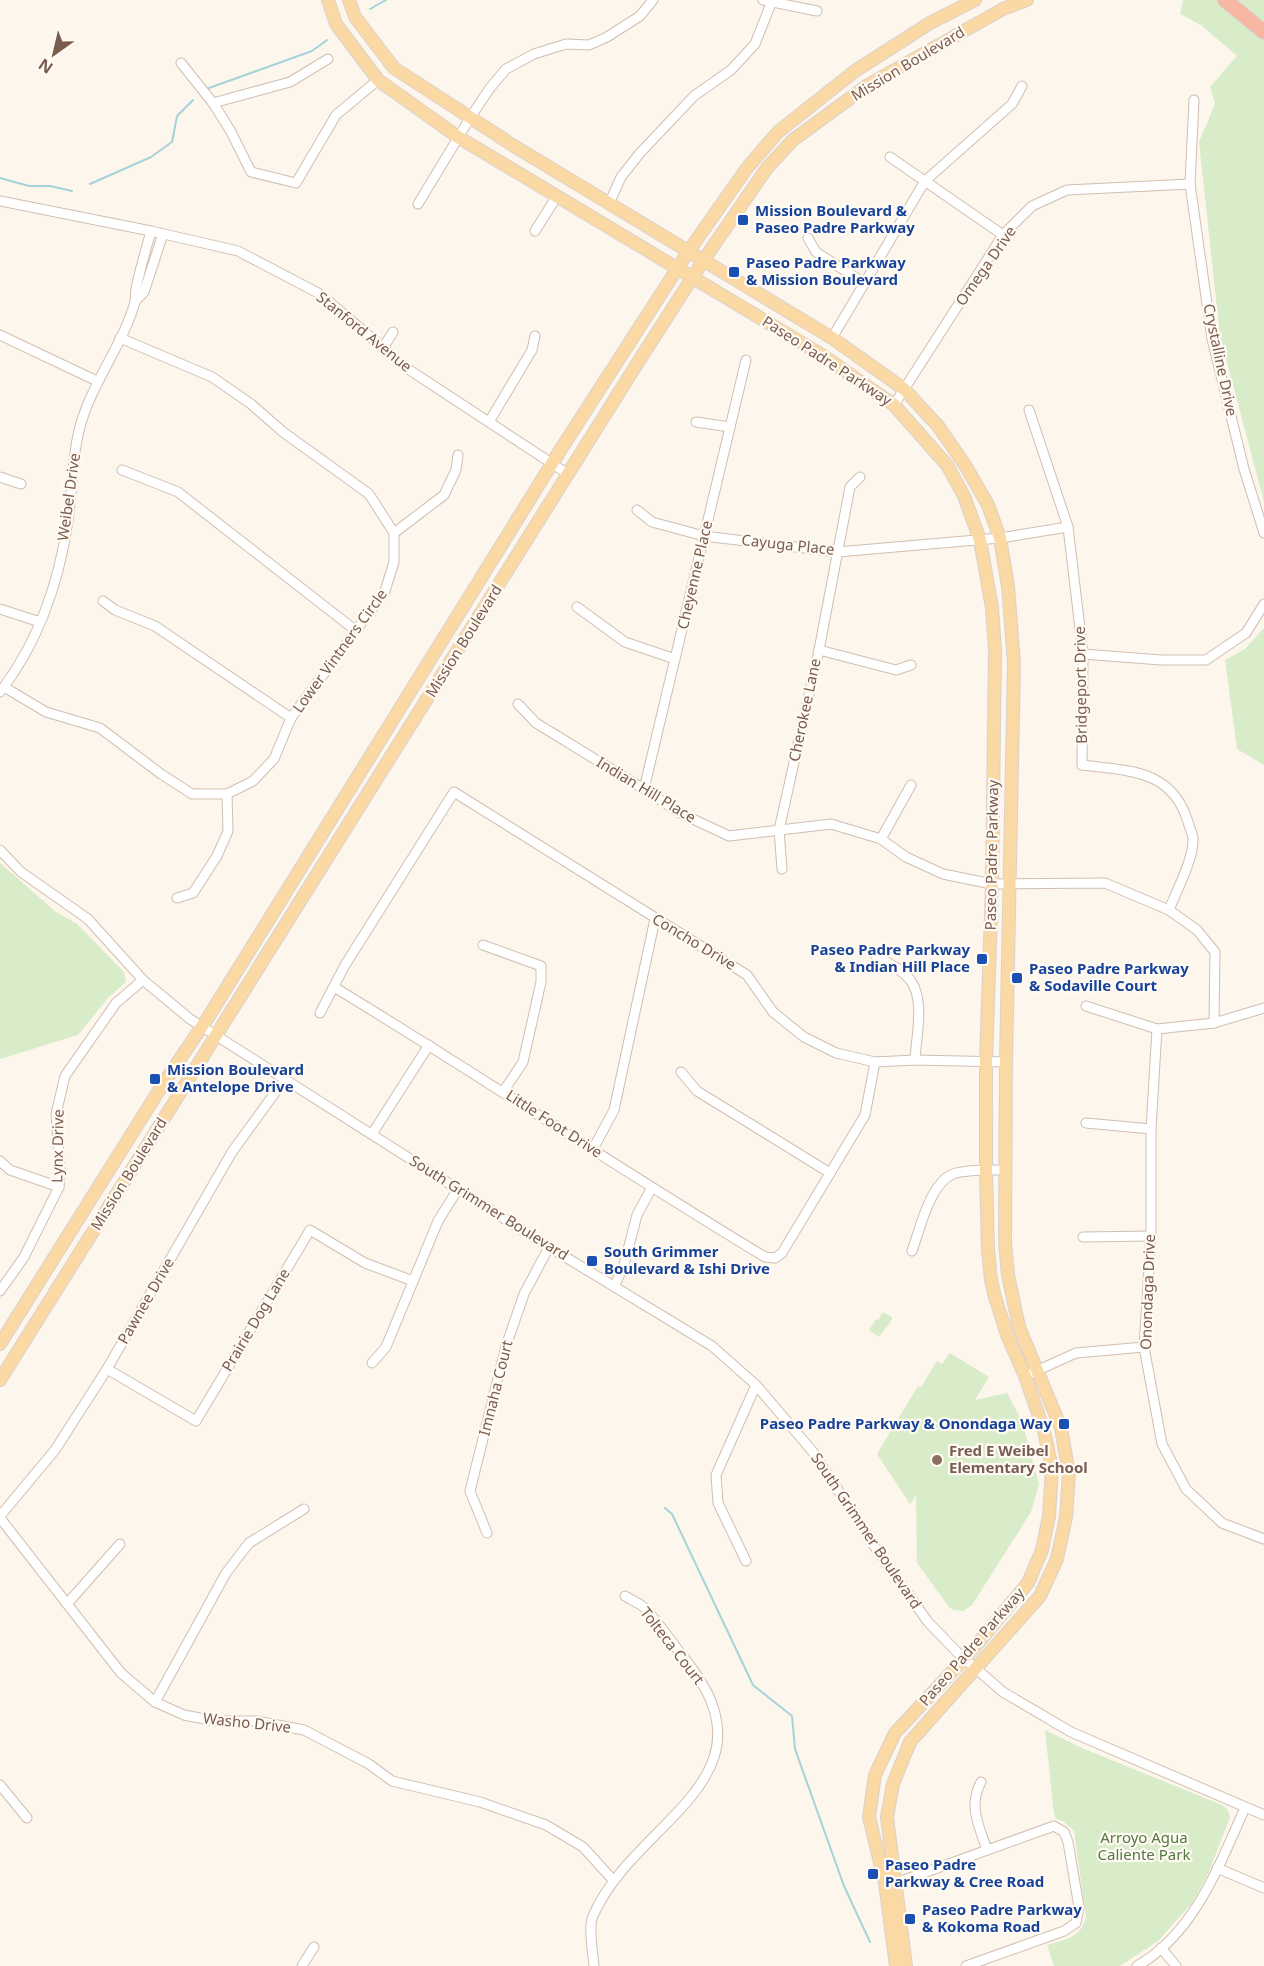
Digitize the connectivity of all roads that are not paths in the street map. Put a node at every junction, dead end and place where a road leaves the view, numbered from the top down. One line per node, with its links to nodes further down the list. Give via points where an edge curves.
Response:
1 (328, 0): 12 (main road, Paseo Padre Parkway, via 336,24)
2 (349, 0): 16 (main road, Paseo Padre Parkway, via 355,17 394,68)
3 (653, 0): 16 (street, via 640,16 607,37 589,45 566,44 534,54 506,69)
4 (975, 0): 30 (main road, Mission Boulevard, via 930,23 855,71 778,132 747,168)
5 (1027, 0): 31 (main road, Mission Boulevard, via 1003,9 868,85 793,140 767,168)
6 (1225, 0): 9 (highway)
7 (767, 1): 8 (street); 24 (street, via 755,44 731,70 694,96 640,153 621,177)
8 (817, 11)
9 (1264, 32)
10 (328, 59): 15 (street, via 290,82)
11 (181, 63): 15 (street)
12 (378, 80): 15 (street, via 336,115 296,183 251,172 231,130); 17 (main road, Paseo Padre Parkway)
13 (1022, 86): 19 (street, via 1012,104)
14 (1194, 100): 20 (street, Crystalline Drive)
15 (213, 104)
16 (470, 118): 17 (street); 24 (main road, Paseo Padre Parkway)
17 (458, 137): 21 (main road, Paseo Padre Parkway); 23 (street)
18 (890, 157): 19 (street)
19 (925, 182): 28 (street); 34 (street)
20 (1190, 184): 28 (street, Omega Drive, via 1067,190 1032,206); 60 (street, Crystalline Drive, via 1212,339)
21 (557, 196): 26 (street); 32 (main road, Paseo Padre Parkway)
22 (0, 201): 25 (street, Stanford Avenue)
23 (418, 204)
24 (609, 204): 30 (main road, Paseo Padre Parkway)
25 (151, 231): 27 (street, Stanford Avenue); 35 (street, Weibel Drive)
26 (536, 231)
27 (163, 234): 35 (street, Weibel Drive, via 144,292); 41 (street, Stanford Avenue, via 238,251 290,277 320,294)
28 (1004, 235): 44 (street, Omega Drive)
29 (808, 238): 34 (street, via 816,252)
30 (688, 252): 31 (main road, Paseo Padre Parkway); 32 (main road, Mission Boulevard)
31 (703, 261): 33 (main road, Mission Boulevard); 40 (main road, Paseo Padre Parkway)
32 (678, 268): 33 (main road, Paseo Padre Parkway); 51 (main road, Mission Boulevard)
33 (693, 277): 45 (main road, Paseo Padre Parkway, via 822,355); 53 (main road, Mission Boulevard)
34 (864, 283): 40 (street)
35 (135, 301): 39 (street, Weibel Drive)
36 (393, 332): 41 (street)
37 (0, 335): 43 (street)
38 (535, 336): 47 (street, via 532,350)
39 (120, 338): 43 (street, Weibel Drive); 59 (street, via 212,377 251,404 369,494)
40 (832, 338): 44 (main road, Paseo Padre Parkway)
41 (383, 348): 47 (street, Stanford Avenue)
42 (746, 360): 49 (street, Cheyenne Place)
43 (97, 381): 69 (street, Weibel Drive, via 78,434 68,521 56,578)
44 (904, 389): 45 (street, Omega Drive); 62 (main road, Paseo Padre Parkway, via 938,426 965,465 988,506)
45 (894, 405): 63 (main road, Paseo Padre Parkway, via 947,465 964,496)
46 (1029, 410): 58 (street, Bridgeport Drive)
47 (489, 422): 51 (street, Stanford Avenue)
48 (696, 422): 49 (street)
49 (730, 427): 61 (street, Cheyenne Place)
50 (458, 455): 59 (street, via 456,470 444,495)
51 (552, 463): 53 (street, Stanford Avenue); 98 (main road, Mission Boulevard)
52 (122, 470): 70 (street, via 178,492)
53 (568, 474): 100 (main road, Mission Boulevard)
54 (0, 477): 56 (street)
55 (860, 477): 64 (street, Cherokee Lane, via 849,487)
56 (21, 484)
57 (637, 510): 61 (street, Cayuga Place, via 652,522)
58 (1068, 526): 62 (street, Cayuga Place); 72 (street, Bridgeport Drive)
59 (394, 533): 70 (street, Lower Vintners Circle, via 394,562 385,591)
60 (1264, 533)
61 (704, 536): 64 (street, Cayuga Place); 73 (street, Cheyenne Place)
62 (1000, 538): 63 (street, Cayuga Place); 86 (main road, Paseo Padre Parkway, via 1014,663)
63 (980, 540): 64 (street, Cayuga Place); 85 (main road, Paseo Padre Parkway, via 995,649)
64 (837, 552): 71 (street, Cherokee Lane)
65 (103, 601): 77 (street, via 155,626)
66 (1264, 604): 72 (street, via 1245,633 1206,660)
67 (576, 607): 73 (street, via 625,642)
68 (0, 609): 69 (street)
69 (40, 622): 75 (street, Weibel Drive)
70 (356, 630): 77 (street, Lower Vintners Circle)
71 (819, 650): 74 (street, via 896,670); 81 (street, Cherokee Lane)
72 (1083, 654): 88 (street, Bridgeport Drive, via 1082,765 1135,772 1165,784 1183,805 1193,839)
73 (675, 659): 79 (street, Cheyenne Place)
74 (911, 665)
75 (2, 689): 80 (street, Lower Vintners Circle, via 46,712 100,728 192,794)
76 (518, 704): 79 (street, Indian Hill Place, via 536,723)
77 (291, 718): 80 (street, Lower Vintners Circle, via 274,759 253,781)
78 (911, 785): 82 (street)
79 (644, 789): 81 (street, Indian Hill Place, via 680,813 729,836)
80 (227, 794): 87 (street, via 228,831 217,856 193,893)
81 (779, 830): 82 (street, Indian Hill Place, via 831,824); 84 (street, Cherokee Lane)
82 (881, 840): 85 (street, Indian Hill Place, via 943,874)
83 (0, 850): 92 (street, South Grimmer Boulevard, via 21,873 87,919)
84 (782, 869)
85 (992, 884): 86 (street, Indian Hill Place); 104 (main road, Paseo Padre Parkway)
86 (1010, 884): 88 (street, Indian Hill Place, via 1105,883); 105 (main road, Paseo Padre Parkway)
87 (177, 898)
88 (1169, 910): 97 (street, Indian Hill Place, via 1197,930 1215,952)
89 (655, 919): 93 (street, Concho Drive, via 454,792); 103 (street, Concho Drive, via 747,975 773,1012 804,1037 836,1053); 112 (street, via 614,1110)
90 (483, 945): 108 (street, via 541,966 542,982 523,1062)
91 (876, 956): 102 (street, via 897,968 916,994)
92 (143, 980): 98 (street, South Grimmer Boulevard); 117 (street, Lynx Drive, via 116,1003 65,1076 56,1114)
93 (334, 987): 96 (street); 101 (street, Little Foot Drive)
94 (1086, 1006): 99 (street)
95 (1264, 1008): 97 (street)
96 (320, 1013)
97 (1214, 1023): 99 (street)
98 (202, 1026): 100 (street, South Grimmer Boulevard); 127 (main road, Mission Boulevard)
99 (1157, 1029): 110 (street, Onondaga Drive)
100 (217, 1035): 107 (street, South Grimmer Boulevard); 133 (main road, Mission Boulevard)
101 (429, 1045): 108 (street, Little Foot Drive); 111 (street)
102 (915, 1060): 103 (street, Concho Drive); 104 (street, Concho Drive)
103 (875, 1062): 116 (street, via 865,1115)
104 (986, 1062): 105 (street, Concho Drive); 114 (main road, Paseo Padre Parkway)
105 (1006, 1062): 115 (main road, Paseo Padre Parkway)
106 (681, 1072): 116 (street, via 697,1091)
107 (285, 1079): 111 (street, South Grimmer Boulevard); 130 (street, Pawnee Drive, via 232,1152)
108 (503, 1092): 112 (street, Little Foot Drive)
109 (1086, 1123): 110 (street)
110 (1151, 1129): 120 (street, Onondaga Drive)
111 (372, 1134): 118 (street, South Grimmer Boulevard)
112 (594, 1149): 119 (street, Little Foot Drive)
113 (0, 1161): 117 (street, via 10,1170)
114 (986, 1170): 115 (street); 123 (street, via 953,1174 936,1187); 132 (main road, Paseo Padre Parkway, via 991,1280 1007,1335)
115 (1005, 1170): 131 (main road, Paseo Padre Parkway, via 1008,1275 1019,1327)
116 (830, 1173): 119 (street, Little Foot Drive, via 782,1253 775,1258 765,1257)
117 (59, 1187): 126 (street, Lynx Drive, via 24,1257)
118 (458, 1189): 122 (street, South Grimmer Boulevard); 124 (street, via 438,1221)
119 (651, 1189): 125 (street, via 637,1215)
120 (1151, 1236): 121 (street); 128 (street, Onondaga Drive)
121 (1083, 1237)
122 (549, 1247): 125 (street, South Grimmer Boulevard); 137 (street, Imnaha Court, via 524,1294 506,1346 470,1491)
123 (912, 1251)
124 (413, 1281): 129 (street, via 386,1347); 130 (street, Prairie Dog Lane, via 365,1263 310,1230 196,1421)
125 (614, 1287): 134 (street, South Grimmer Boulevard, via 712,1346)
126 (0, 1291)
127 (0, 1344)
128 (1144, 1347): 131 (street, via 1076,1353); 138 (street, Onondaga Drive, via 1162,1444 1186,1489 1222,1523)
129 (372, 1363)
130 (107, 1369): 136 (street, Pawnee Drive, via 55,1450)
131 (1038, 1370): 132 (street); 144 (main road, Paseo Padre Parkway, via 1061,1428 1069,1474 1066,1517 1057,1558 1040,1596)
132 (1025, 1376): 143 (main road, Paseo Padre Parkway, via 1052,1468 1042,1550 1028,1583)
133 (0, 1380)
134 (756, 1385): 140 (street, via 716,1475 718,1503); 143 (street, South Grimmer Boulevard, via 813,1452 921,1613)
135 (304, 1509): 145 (street, via 249,1543 226,1573)
136 (0, 1517): 142 (street, Washo Drive)
137 (487, 1533)
138 (1264, 1539)
139 (120, 1544): 142 (street)
140 (746, 1561)
141 (625, 1596): 153 (street, Tolteca Court, via 641,1605 701,1678 715,1709 718,1732 716,1754 700,1786)
142 (68, 1604): 145 (street, Washo Drive, via 121,1673)
143 (964, 1659): 144 (street, South Grimmer Boulevard); 154 (main road, Paseo Padre Parkway, via 895,1733 875,1775 869,1817)
144 (976, 1669): 148 (street, South Grimmer Boulevard, via 1014,1699 1063,1728); 154 (main road, Paseo Padre Parkway, via 910,1742 893,1784 887,1817)
145 (155, 1702): 153 (street, Washo Drive, via 184,1715 214,1721 255,1721 304,1730 369,1764 392,1781 480,1802 546,1825 584,1847)
146 (981, 1782): 151 (street, via 975,1793 974,1812)
147 (0, 1785): 150 (street)
148 (1245, 1808): 149 (street, South Grimmer Boulevard); 152 (street)
149 (1264, 1815)
150 (27, 1818)
151 (987, 1850): 154 (street); 162 (street, via 1054,1826 1060,1828 1068,1842 1078,1907 1076,1923 1064,1931)
152 (1217, 1868): 155 (street); 157 (street, via 1198,1906)
153 (613, 1880): 159 (street, Tolteca Court, via 591,1918)
154 (890, 1882): 160 (main road, Paseo Padre Parkway); 161 (main road, Paseo Padre Parkway)
155 (1264, 1888)
156 (314, 1947): 158 (street)
157 (1161, 1948): 163 (street); 164 (street)
158 (302, 1966)
159 (594, 1966)
160 (896, 1966)
161 (906, 1966)
162 (966, 1966)
163 (1137, 1966)
164 (1176, 1966)

